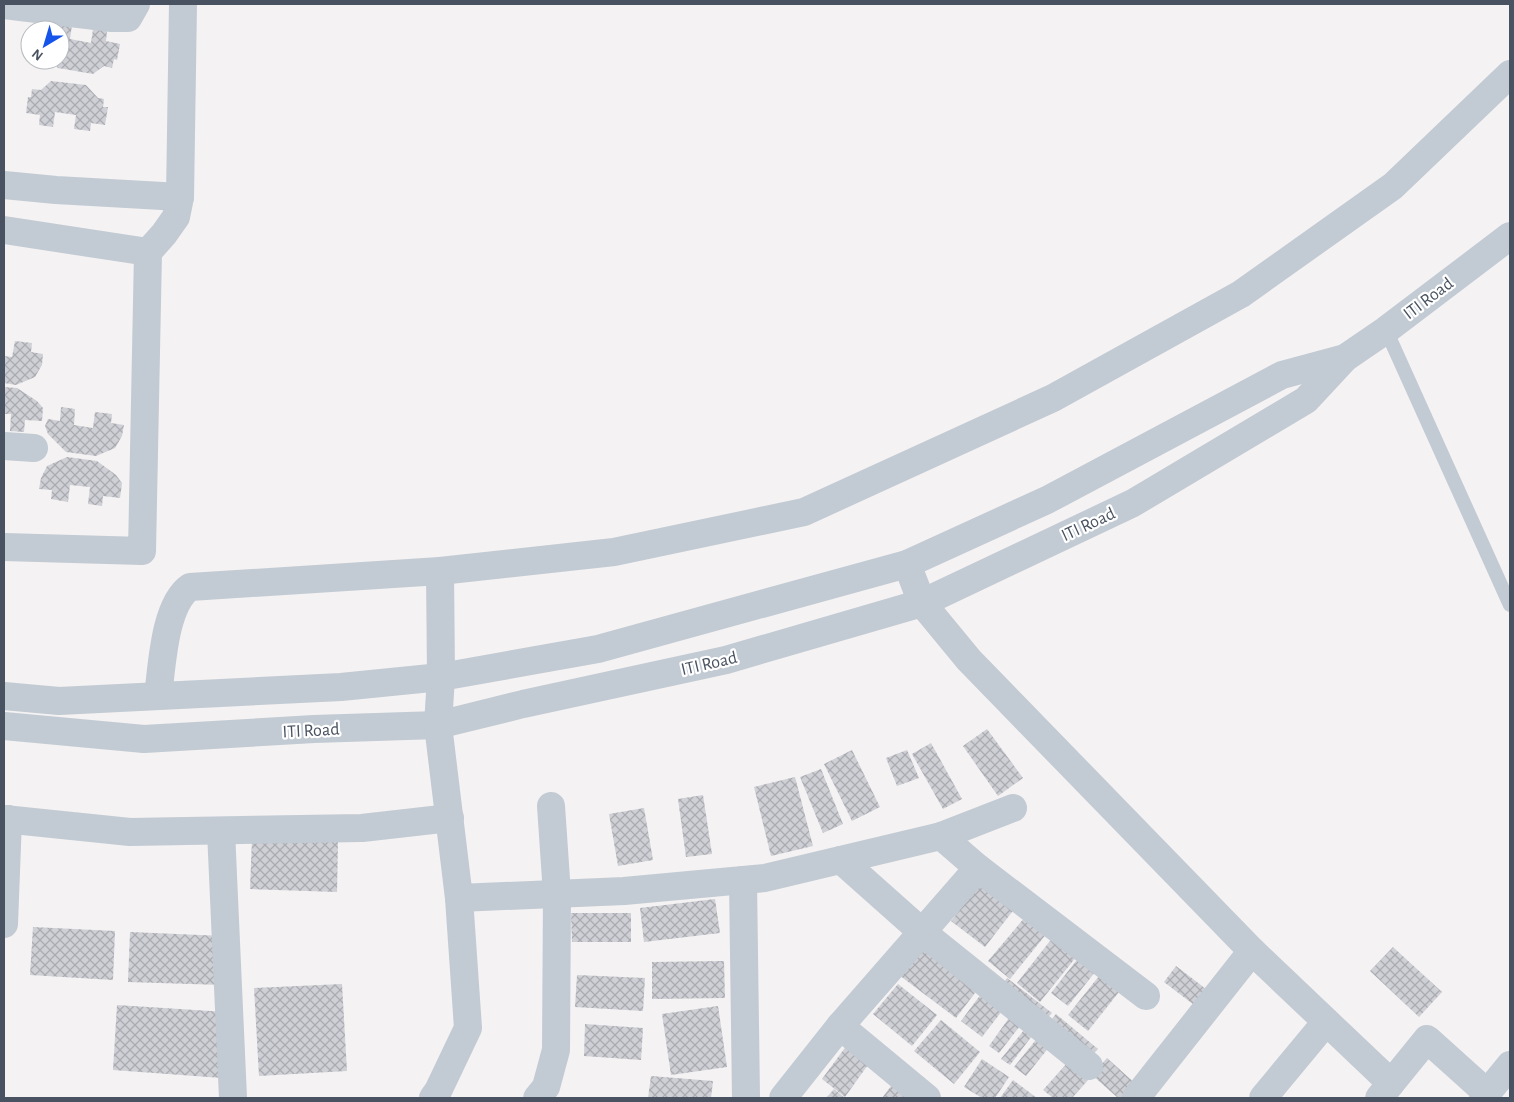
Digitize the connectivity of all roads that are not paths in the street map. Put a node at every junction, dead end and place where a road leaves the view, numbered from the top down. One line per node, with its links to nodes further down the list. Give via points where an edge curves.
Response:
1 (136, 4): 3 (street, via 128,18)
2 (183, 4): 6 (street)
3 (4, 5)
4 (1510, 74): 16 (street, via 1377,198 1241,294 1053,398 804,512 614,552)
5 (4, 185): 6 (street)
6 (180, 197): 9 (street, via 176,217)
7 (4, 230): 9 (street)
8 (1510, 236): 10 (street, ITI Road)
9 (148, 252): 14 (street, via 142,551)
10 (1386, 330): 11 (street, ITI Road); 18 (lane)
11 (1345, 358): 15 (street, ITI Road, via 1282,375 1047,500); 17 (street, ITI Road, via 1306,400 1133,503)
12 (4, 446): 13 (street)
13 (34, 448)
14 (4, 547)
15 (907, 564): 17 (street); 19 (street, ITI Road, via 598,649)
16 (440, 571): 19 (street); 21 (street, via 190,587 183,592 170,617)
17 (922, 603): 22 (street, ITI Road, via 726,660); 37 (street, via 969,660)
18 (1510, 606)
19 (441, 677): 21 (street, ITI Road, via 341,687); 22 (street)
20 (4, 696): 21 (street, ITI Road, via 60,701)
21 (158, 696)
22 (438, 725): 23 (street, ITI Road, via 144,739); 26 (street)
23 (4, 726)
24 (551, 806): 33 (street)
25 (1013, 808): 29 (street)
26 (450, 818): 28 (street, via 362,828); 34 (street)
27 (6, 819): 28 (street, via 130,832); 35 (street)
28 (221, 831): 45 (street)
29 (941, 836): 30 (street); 31 (street)
30 (841, 860): 32 (street); 36 (street)
31 (978, 868): 36 (street); 38 (street)
32 (743, 880): 33 (street, via 624,892); 48 (street)
33 (557, 894): 34 (street); 47 (street, via 556,1050 546,1087)
34 (459, 898): 46 (street, via 468,1028)
35 (4, 924)
36 (922, 932): 40 (street); 42 (street)
37 (1252, 952): 39 (street); 51 (street)
38 (1146, 996)
39 (1326, 1022): 43 (street); 52 (street)
40 (840, 1026): 49 (street); 50 (street)
41 (1510, 1065): 44 (street)
42 (1089, 1066)
43 (1385, 1091): 44 (street, via 1427,1039)
44 (1485, 1096)
45 (233, 1098)
46 (433, 1098)
47 (537, 1098)
48 (746, 1098)
49 (783, 1098)
50 (927, 1098)
51 (1136, 1098)
52 (1263, 1098)

